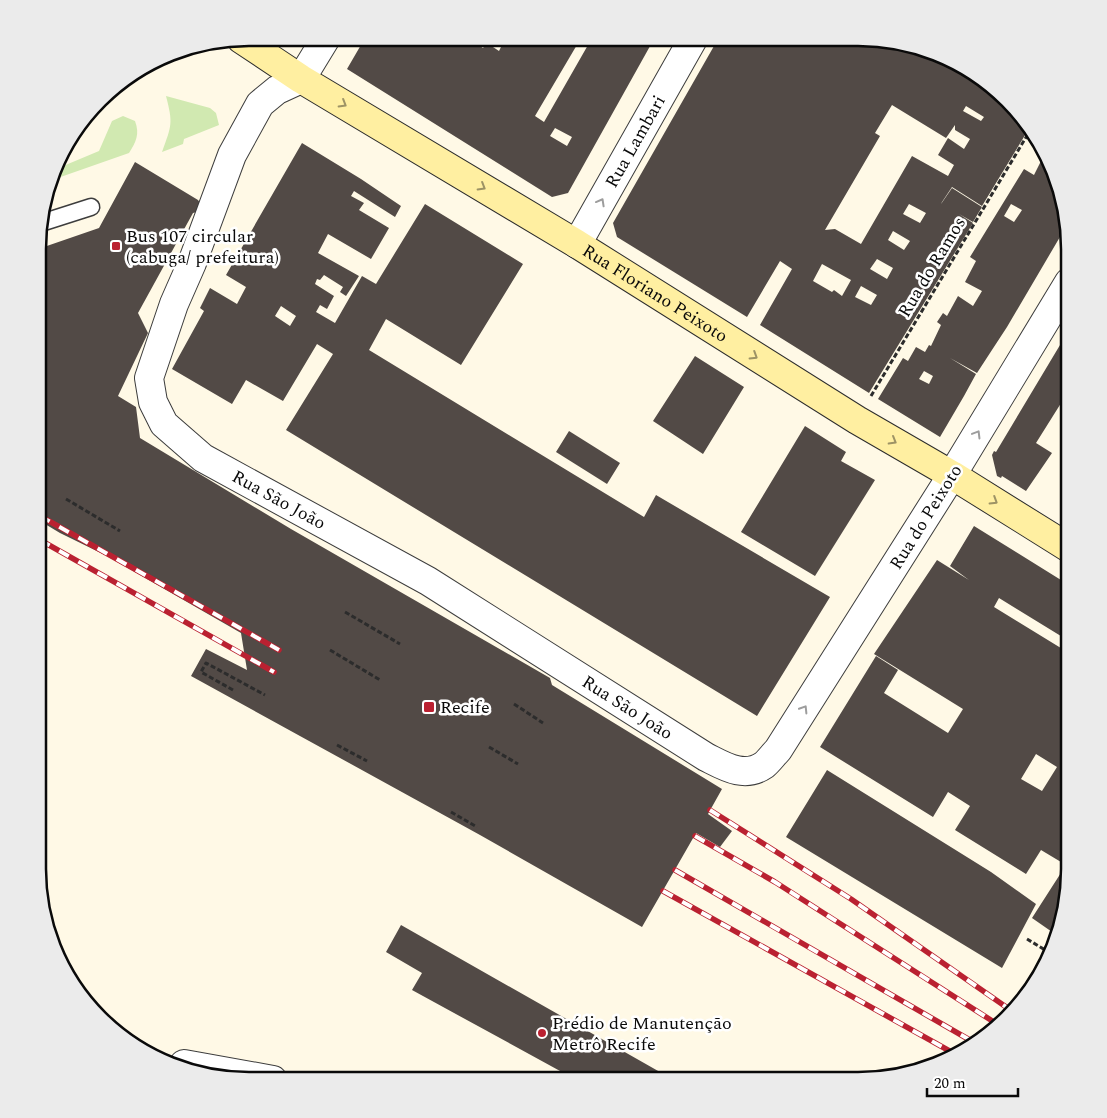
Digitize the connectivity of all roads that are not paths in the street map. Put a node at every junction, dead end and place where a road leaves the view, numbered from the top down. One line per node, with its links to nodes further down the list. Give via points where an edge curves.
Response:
1 (251, 46): 4 (main road, Rua Floriano Peixoto)
2 (321, 46): 4 (street)
3 (689, 46): 7 (street, Rua Lambari, one-way to 3)
4 (301, 78): 7 (main road, Rua Floriano Peixoto, one-way to 7); 11 (street, Rua São João, via 277,90 260,104 221,160 192,263 174,304 149,378 153,402 164,424 203,458 428,581 706,757 734,771 749,771 763,766)
5 (90, 207): 6 (lane)
6 (48, 221)
7 (577, 244): 9 (main road, Rua Floriano Peixoto, one-way to 9, via 857,420)
8 (1061, 295): 9 (street, Rua do Peixoto, one-way to 8)
9 (952, 475): 10 (main road, Rua Floriano Peixoto, one-way to 10); 11 (street, Rua do Peixoto, one-way to 9)
10 (1061, 543)
11 (778, 750)

